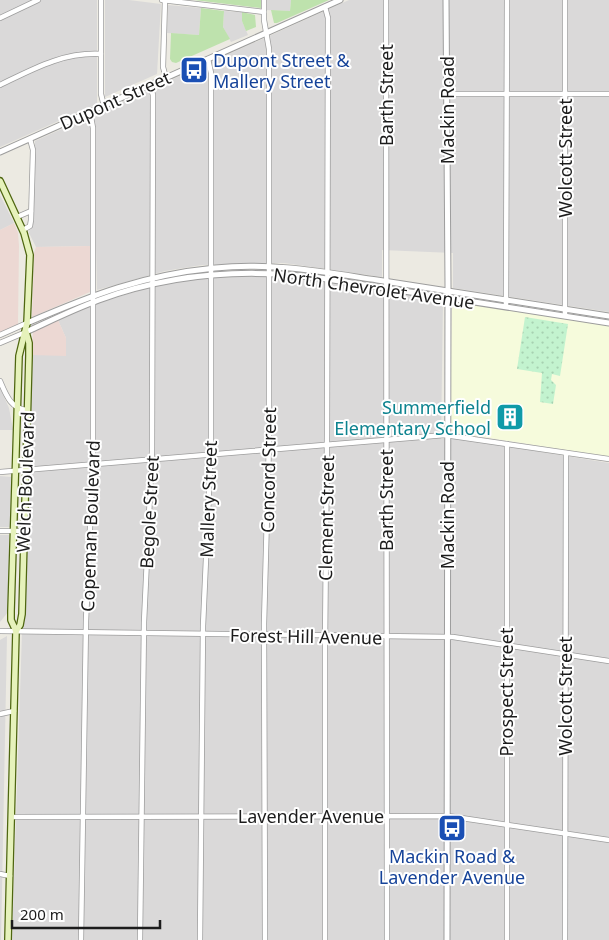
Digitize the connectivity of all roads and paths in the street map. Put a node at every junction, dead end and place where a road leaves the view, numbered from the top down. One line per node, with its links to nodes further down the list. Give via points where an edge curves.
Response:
1 (38, 0): 12 (street)
2 (101, 0): 14 (street)
3 (164, 0): 11 (street); 16 (street, via 163,66)
4 (264, 0): 11 (street, Concord Street)
5 (340, 0): 10 (street, Dupont Street)
6 (386, 0): 38 (street, Barth Street)
7 (446, 0): 19 (street, Mackin Road)
8 (507, 0): 20 (street)
9 (565, 0): 21 (street, Wolcott Street)
10 (325, 7): 13 (street, Dupont Street); 33 (street, Clement Street, via 328,18)
11 (264, 12): 13 (street, Concord Street)
12 (0, 18)
13 (267, 33): 15 (street, Dupont Street); 31 (street, Concord Street)
14 (101, 54): 17 (street, via 74,54 60,58); 23 (street)
15 (208, 59): 16 (street, Dupont Street); 32 (street, Mallery Street, via 211,78)
16 (166, 78): 18 (street, Dupont Street)
17 (0, 85)
18 (150, 85): 23 (street, Dupont Street); 36 (street, Begole Street, via 153,95)
19 (447, 94): 20 (street); 41 (street, Mackin Road)
20 (507, 94): 21 (street); 44 (street)
21 (565, 94): 22 (street); 47 (street, Wolcott Street)
22 (609, 94)
23 (104, 106): 24 (street, Dupont Street)
24 (90, 112): 25 (street, Dupont Street); 42 (street, Copeman Boulevard, via 93,128)
25 (30, 139): 26 (street, Dupont Street); 28 (street, via 33,150)
26 (0, 152)
27 (0, 181): 29 (main road, Welch Boulevard)
28 (31, 211): 29 (street); 30 (street, via 30,226)
29 (17, 217): 30 (main road, Welch Boulevard)
30 (23, 230): 50 (main road, Welch Boulevard, via 30,255)
31 (269, 266): 32 (street, North Chevrolet Avenue); 33 (street, North Chevrolet Avenue); 34 (street, Concord Street)
32 (210, 268): 35 (street, Mallery Street); 36 (street, North Chevrolet Avenue)
33 (328, 272): 37 (street, Clement Street); 38 (street, North Chevrolet Avenue)
34 (269, 273): 35 (street, North Chevrolet Avenue); 37 (street, North Chevrolet Avenue); 62 (street, Concord Street)
35 (211, 275): 39 (street, North Chevrolet Avenue); 64 (street, Mallery Street)
36 (152, 277): 39 (street, Begole Street); 42 (street, North Chevrolet Avenue)
37 (328, 279): 40 (street, North Chevrolet Avenue); 61 (street, Clement Street)
38 (386, 281): 40 (street, Barth Street); 41 (street, North Chevrolet Avenue)
39 (152, 284): 45 (street, North Chevrolet Avenue); 66 (street, Begole Street)
40 (386, 289): 43 (street, North Chevrolet Avenue); 59 (street, Barth Street)
41 (448, 291): 43 (street, Mackin Road); 44 (street, North Chevrolet Avenue)
42 (93, 295): 45 (street, Copeman Boulevard); 50 (street, North Chevrolet Avenue)
43 (448, 298): 46 (street, North Chevrolet Avenue); 58 (street, Mackin Road)
44 (506, 300): 46 (street); 47 (street, North Chevrolet Avenue)
45 (93, 302): 52 (street, North Chevrolet Avenue); 67 (street, Copeman Boulevard)
46 (506, 307): 48 (street, North Chevrolet Avenue)
47 (565, 309): 48 (street, Wolcott Street); 49 (street, North Chevrolet Avenue)
48 (565, 316): 51 (street, North Chevrolet Avenue)
49 (609, 316)
50 (27, 323): 52 (main road, Welch Boulevard); 53 (street, North Chevrolet Avenue)
51 (609, 323)
52 (26, 332): 54 (street, North Chevrolet Avenue); 56 (main road, Welch Boulevard, via 19,356); 57 (main road, Welch Boulevard, via 29,352)
53 (0, 335)
54 (0, 343)
55 (0, 381): 56 (street)
56 (17, 408): 57 (street); 70 (main road, Welch Boulevard)
57 (27, 410): 68 (main road, Welch Boulevard)
58 (447, 435): 59 (street); 60 (street); 82 (street, Mackin Road)
59 (386, 440): 61 (street); 81 (street, Barth Street)
60 (507, 444): 63 (street); 83 (street, Prospect Street)
61 (327, 445): 62 (street); 80 (street, Clement Street)
62 (269, 450): 64 (street); 79 (street, Concord Street)
63 (566, 452): 65 (street); 84 (street, Wolcott Street)
64 (210, 455): 66 (street); 78 (street, Mallery Street)
65 (609, 459)
66 (152, 460): 67 (street); 77 (street, Begole Street)
67 (93, 465): 68 (street); 76 (street, Copeman Boulevard)
68 (25, 471): 70 (street); 73 (main road, Welch Boulevard)
69 (0, 472): 70 (street)
70 (14, 472): 71 (main road, Welch Boulevard)
71 (13, 530): 72 (street); 73 (street); 74 (main road, Welch Boulevard, via 11,615)
72 (0, 531)
73 (24, 531): 74 (main road, Welch Boulevard, via 22,618)
74 (16, 630): 75 (street, Forest Hill Avenue); 76 (street, Forest Hill Avenue); 86 (main road, Welch Boulevard)
75 (0, 632)
76 (86, 632): 77 (street, Forest Hill Avenue); 88 (street, Copeman Boulevard)
77 (144, 633): 78 (street, Forest Hill Avenue); 89 (street, Begole Street)
78 (203, 634): 79 (street, Forest Hill Avenue); 90 (street, Mallery Street)
79 (264, 635): 80 (street, Forest Hill Avenue); 91 (street, Concord Street)
80 (325, 636): 81 (street, Forest Hill Avenue); 92 (street, Clement Street)
81 (386, 637): 82 (street, Forest Hill Avenue); 93 (street, Barth Street)
82 (447, 637): 83 (street, Forest Hill Avenue); 94 (street, Mackin Road)
83 (506, 645): 84 (street, Forest Hill Avenue); 96 (street, Prospect Street)
84 (565, 654): 85 (street, Forest Hill Avenue); 97 (street, Wolcott Street)
85 (609, 661)
86 (14, 711): 87 (street); 95 (main road, Welch Boulevard)
87 (0, 714)
88 (83, 816): 89 (street, Lavender Avenue); 95 (street, Lavender Avenue); 102 (street, Copeman Boulevard)
89 (142, 816): 90 (street, Lavender Avenue); 103 (street, Begole Street)
90 (201, 816): 91 (street, Lavender Avenue); 104 (street, Mallery Street)
91 (264, 816): 92 (street, Lavender Avenue); 105 (street, Concord Street)
92 (325, 816): 93 (street, Lavender Avenue); 106 (street, Clement Street)
93 (386, 816): 94 (street, Lavender Avenue); 107 (street, Barth Street)
94 (448, 816): 96 (street, Lavender Avenue); 108 (street, Mackin Road)
95 (12, 817): 100 (main road, Welch Boulevard)
96 (506, 825): 97 (street, Lavender Avenue); 109 (street, Prospect Street)
97 (565, 834): 98 (street, Lavender Avenue); 110 (street, Wolcott Street)
98 (609, 840)
99 (0, 874): 100 (street)
100 (10, 876): 101 (main road, Welch Boulevard)
101 (8, 940)
102 (81, 940)
103 (140, 940)
104 (200, 940)
105 (265, 940)
106 (325, 940)
107 (387, 940)
108 (447, 940)
109 (507, 940)
110 (565, 940)

